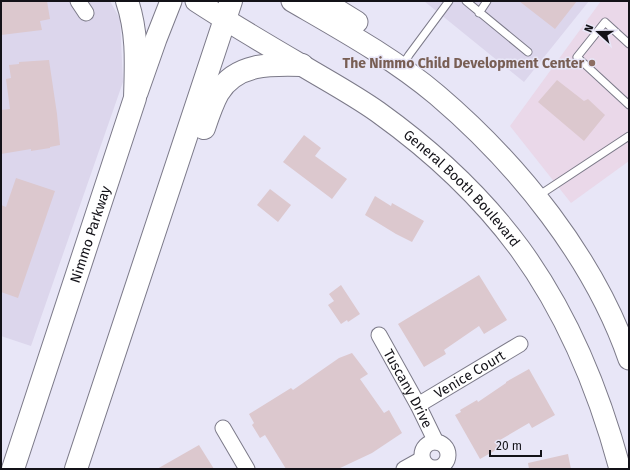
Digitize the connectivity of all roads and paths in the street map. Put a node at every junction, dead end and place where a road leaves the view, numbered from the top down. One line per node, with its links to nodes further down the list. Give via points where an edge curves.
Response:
1 (127, 1): 15 (highway, via 135,33)
2 (171, 1): 15 (main road, Nimmo Parkway)
3 (196, 1): 9 (main road, General Booth Boulevard)
4 (292, 1): 13 (main road, via 354,37)
5 (323, 1): 13 (main road)
6 (449, 1): 13 (lane)
7 (466, 1): 10 (lane)
8 (487, 1): 10 (lane)
9 (228, 10): 14 (main road, General Booth Boulevard); 19 (highway)
10 (479, 13): 12 (lane)
11 (629, 44): 16 (lane, via 605,22 576,57)
12 (528, 52)
13 (405, 62): 18 (main road, via 449,88 469,124)
14 (302, 66): 19 (highway, via 256,66 242,71 228,81 219,92 211,108 163,253); 32 (main road, General Booth Boulevard, via 356,98 413,139 456,176 520,249 559,311 580,352 603,410)
15 (136, 98): 28 (highway, Nimmo Parkway)
16 (629, 105)
17 (629, 136): 18 (lane)
18 (536, 198): 22 (main road, via 557,224 604,301)
19 (124, 325): 29 (highway)
20 (379, 336): 23 (street, Tuscany Drive)
21 (520, 344): 23 (street, Venice Court)
22 (629, 359)
23 (418, 404): 25 (street, Tuscany Drive)
24 (223, 428): 30 (street)
25 (436, 442): 26 (street, via 428,444 422,450); 27 (street, via 447,448)
26 (422, 459): 27 (street, via 426,466 434,469); 31 (street)
27 (446, 466)
28 (14, 469)
29 (76, 469)
30 (247, 469)
31 (404, 469)
32 (620, 469)

